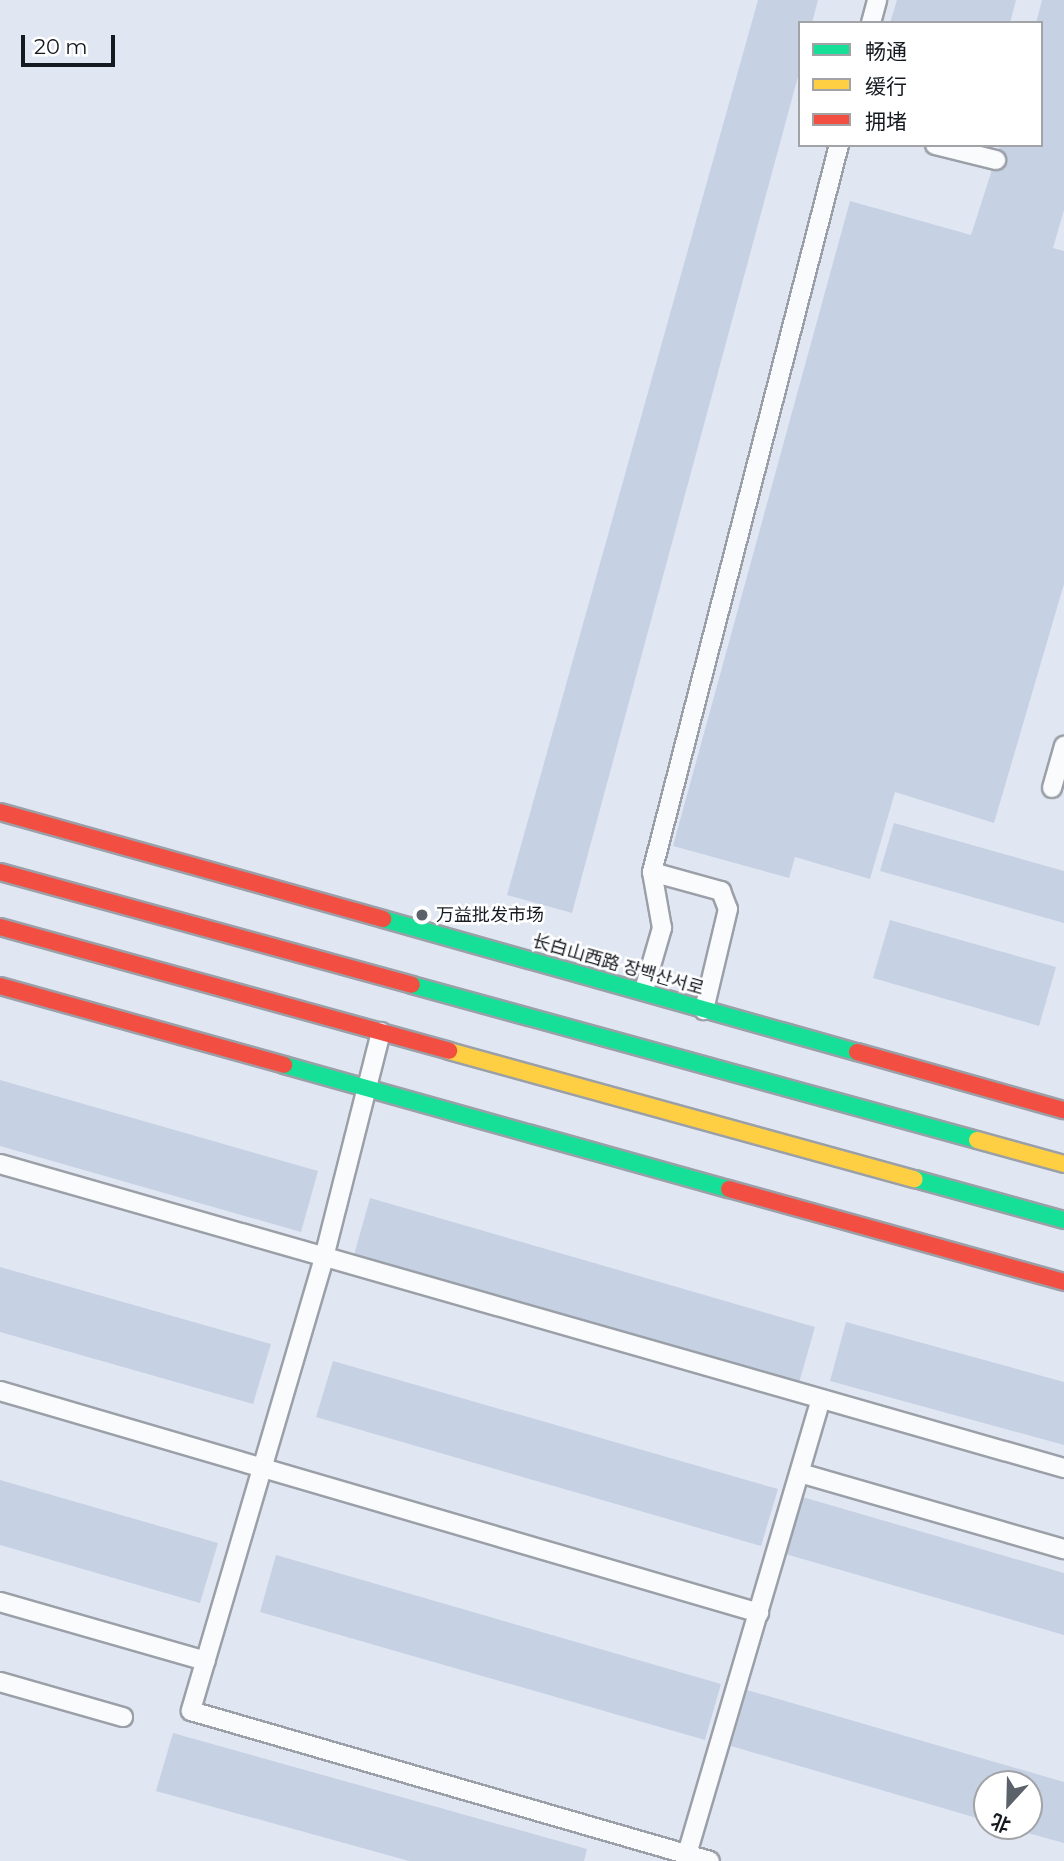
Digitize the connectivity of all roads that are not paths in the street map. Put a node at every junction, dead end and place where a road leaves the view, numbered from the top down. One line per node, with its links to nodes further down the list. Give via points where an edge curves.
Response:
1 (877, 0): 2 (lane)
2 (872, 21)
3 (838, 147): 10 (lane)
4 (943, 147): 5 (lane)
5 (996, 160)
6 (1064, 746): 7 (lane)
7 (1052, 788)
8 (0, 812): 13 (street, 长白山西路 장백산서로)
9 (0, 872): 19 (street)
10 (652, 872): 13 (lane, via 662,928); 14 (lane, via 721,891 728,909)
11 (0, 927): 15 (street)
12 (0, 986): 16 (street)
13 (644, 990): 14 (street, 长白山西路 장백산서로)
14 (704, 1010): 17 (street, 长白山西路 장백산서로)
15 (381, 1032): 16 (lane); 20 (street)
16 (365, 1090): 21 (lane); 22 (street)
17 (1064, 1110)
18 (0, 1164): 21 (lane)
19 (1064, 1164)
20 (1064, 1220)
21 (324, 1258): 24 (lane); 25 (lane)
22 (1064, 1282)
23 (0, 1391): 25 (lane)
24 (821, 1399): 26 (lane); 27 (lane)
25 (263, 1467): 30 (lane); 31 (lane)
26 (1064, 1468)
27 (800, 1473): 28 (lane); 30 (lane)
28 (1064, 1549)
29 (0, 1602): 31 (lane)
30 (759, 1613): 34 (lane)
31 (205, 1661): 34 (lane, via 191,1711)
32 (0, 1682): 33 (lane)
33 (123, 1717)
34 (687, 1854): 35 (lane)
35 (710, 1861)

